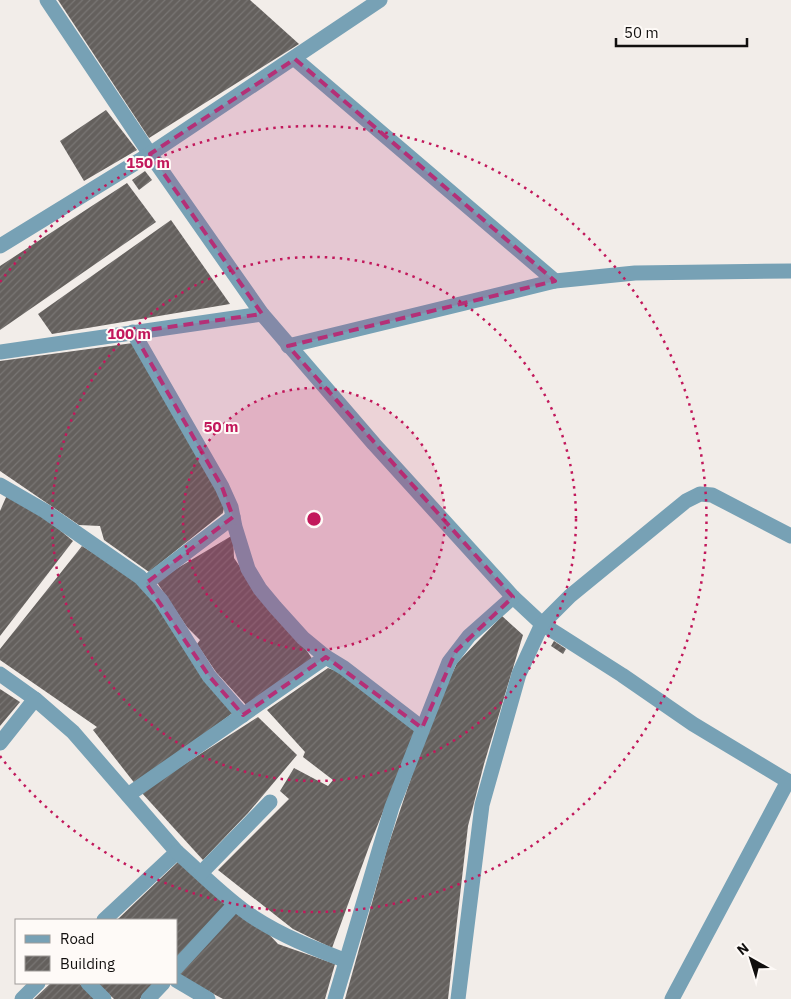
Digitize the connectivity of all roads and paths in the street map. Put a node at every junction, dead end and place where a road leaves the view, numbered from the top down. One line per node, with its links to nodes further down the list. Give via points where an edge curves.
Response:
1 (47, 0): 4 (street)
2 (380, 0): 3 (street)
3 (295, 59): 4 (street); 7 (street)
4 (150, 154): 5 (street); 8 (street)
5 (0, 246)
6 (791, 271): 7 (street, via 635,273)
7 (555, 281): 10 (street)
8 (262, 314): 9 (street); 10 (street)
9 (133, 332): 11 (street); 13 (street, via 222,487)
10 (288, 346): 16 (street)
11 (0, 352)
12 (0, 485): 15 (street, via 45,511)
13 (233, 517): 15 (street); 18 (street, via 248,569 260,589 304,638)
14 (791, 536): 17 (street, via 712,495 700,494 648,530)
15 (146, 583): 21 (street, via 161,600 209,676)
16 (513, 597): 17 (street); 22 (street, via 456,651)
17 (542, 624): 24 (street); 42 (street, via 519,674 482,804)
18 (326, 657): 21 (street); 22 (street)
19 (0, 674): 20 (street)
20 (35, 699): 23 (street); 25 (street, via 72,732)
21 (243, 715): 25 (street)
22 (422, 728): 31 (street, via 392,806)
23 (0, 743)
24 (789, 782): 43 (street)
25 (128, 795): 27 (street)
26 (270, 802): 28 (street)
27 (177, 852): 28 (street); 30 (street)
28 (200, 873): 29 (street)
29 (235, 904): 31 (street, via 289,938); 32 (street)
30 (105, 919)
31 (344, 960): 41 (street)
32 (178, 966)
33 (178, 981): 40 (street)
34 (37, 984): 37 (street)
35 (89, 984): 38 (street)
36 (162, 984): 39 (street)
37 (22, 999)
38 (104, 999)
39 (148, 999)
40 (208, 999)
41 (335, 999)
42 (458, 999)
43 (672, 999)

